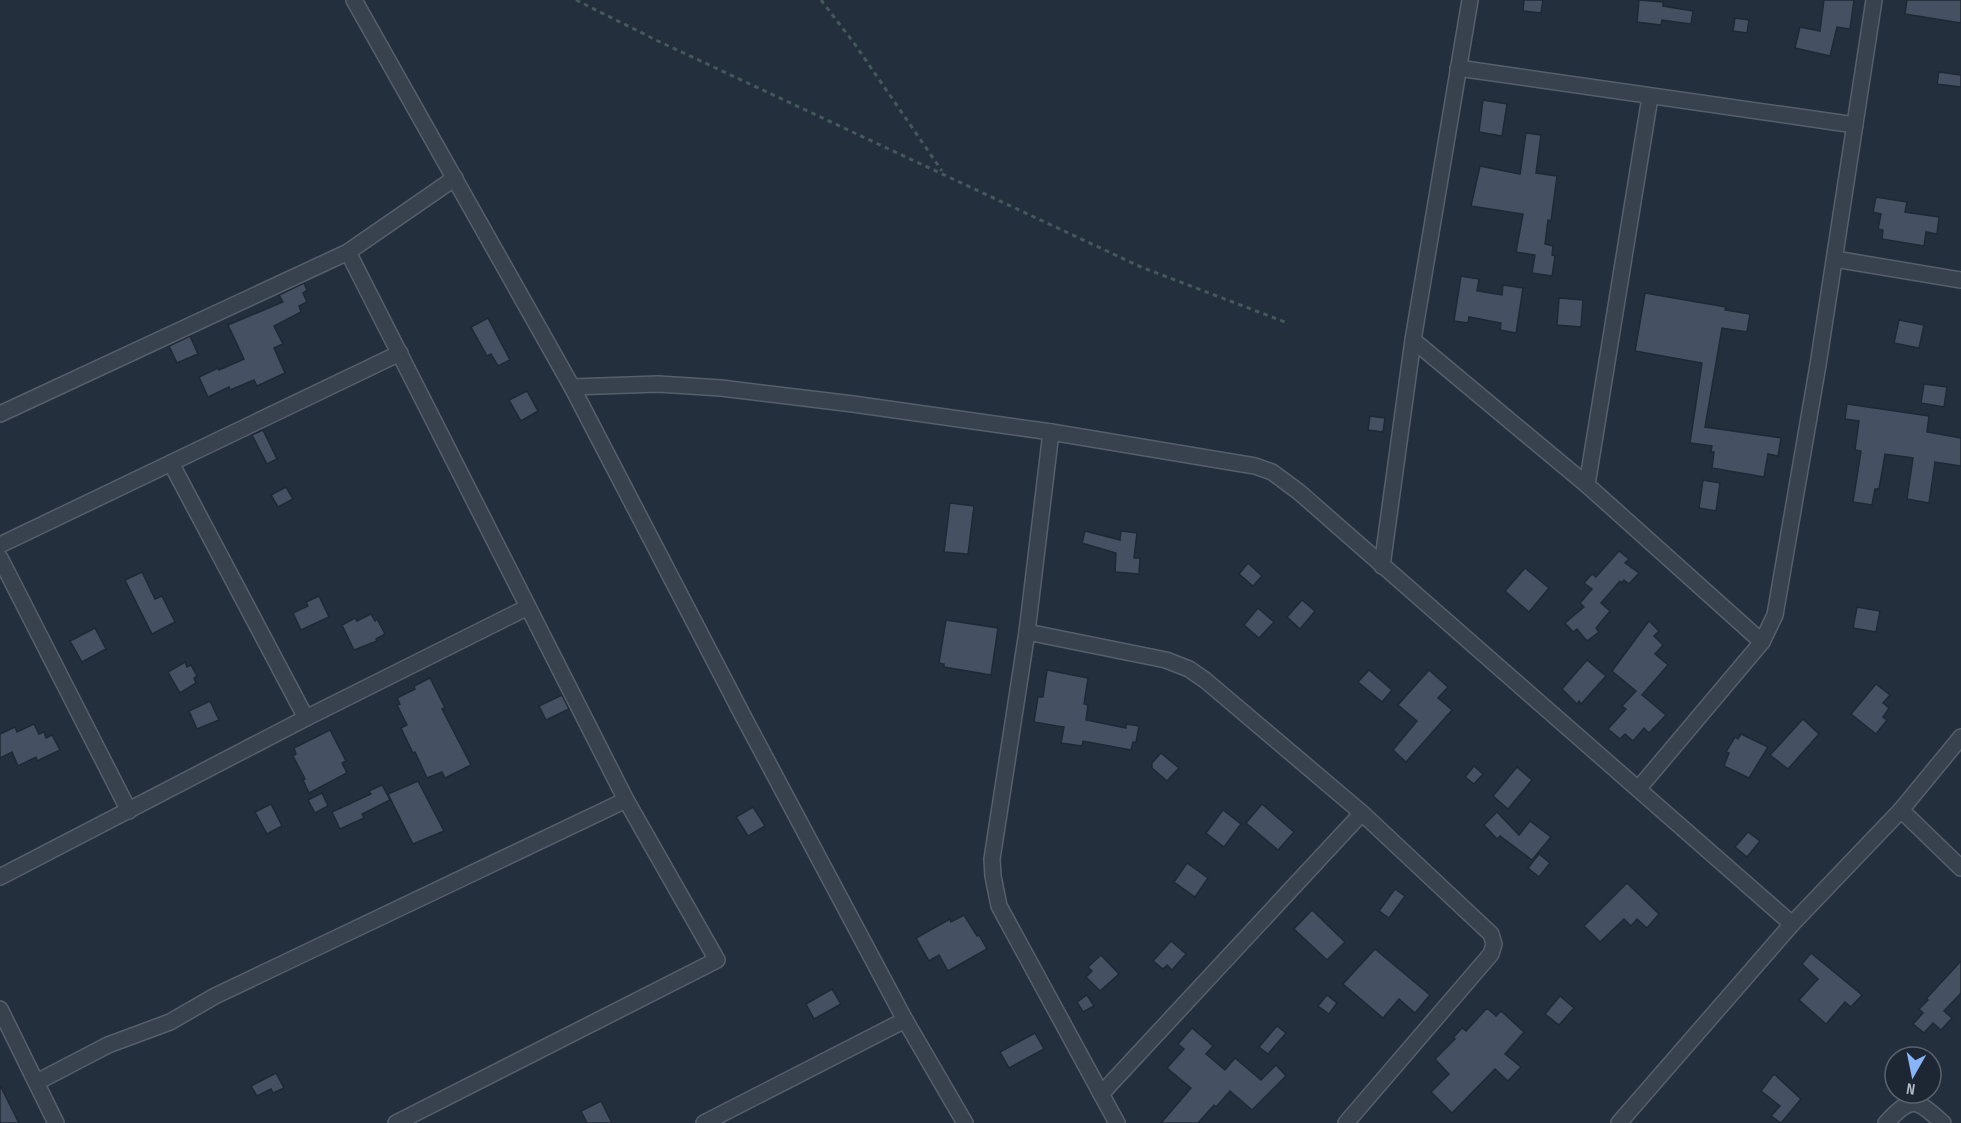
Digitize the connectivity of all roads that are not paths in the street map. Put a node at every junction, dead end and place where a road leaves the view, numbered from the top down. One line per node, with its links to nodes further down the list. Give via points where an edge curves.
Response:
1 (354, 0): 7 (street)
2 (1470, 0): 4 (street)
3 (1874, 0): 6 (street)
4 (1458, 68): 5 (street); 11 (street)
5 (1650, 97): 6 (street); 17 (street)
6 (1855, 125): 9 (street)
7 (455, 178): 8 (street); 13 (street)
8 (348, 252): 12 (street); 14 (street)
9 (1835, 259): 10 (street); 23 (street, via 1775,615)
10 (1961, 280)
11 (1413, 340): 17 (street); 20 (street)
12 (400, 353): 16 (street); 21 (street)
13 (572, 387): 15 (street, via 658,384 721,388); 35 (street)
14 (0, 414)
15 (1051, 432): 20 (street, via 1272,472); 22 (street)
16 (171, 463): 18 (street); 24 (street)
17 (1587, 485): 23 (street)
18 (0, 545)
19 (0, 558): 29 (street)
20 (1382, 566): 26 (street)
21 (528, 606): 24 (street); 27 (street)
22 (1027, 632): 30 (street, via 1166,660 1189,669); 37 (street, via 992,859 993,876 999,906)
23 (1762, 642): 26 (street)
24 (306, 718): 29 (street)
25 (1961, 738): 28 (street)
26 (1639, 788): 33 (street)
27 (626, 800): 36 (street, via 226,991 170,1022 108,1045); 39 (street, via 717,960)
28 (1901, 810): 31 (street); 33 (street)
29 (129, 811): 32 (street)
30 (1362, 813): 37 (street); 43 (street, via 1491,934 1494,944 1491,954)
31 (1961, 868)
32 (0, 877)
33 (1792, 924): 44 (street)
34 (0, 1009): 36 (street)
35 (905, 1020): 40 (street); 41 (street)
36 (38, 1082): 38 (street)
37 (1101, 1095): 42 (street)
38 (56, 1123)
39 (397, 1123)
40 (704, 1123)
41 (965, 1123)
42 (1117, 1123)
43 (1346, 1123)
44 (1619, 1123)
45 (1887, 1123): 46 (street, via 1901,1107 1913,1103 1926,1108)
46 (1943, 1123)

